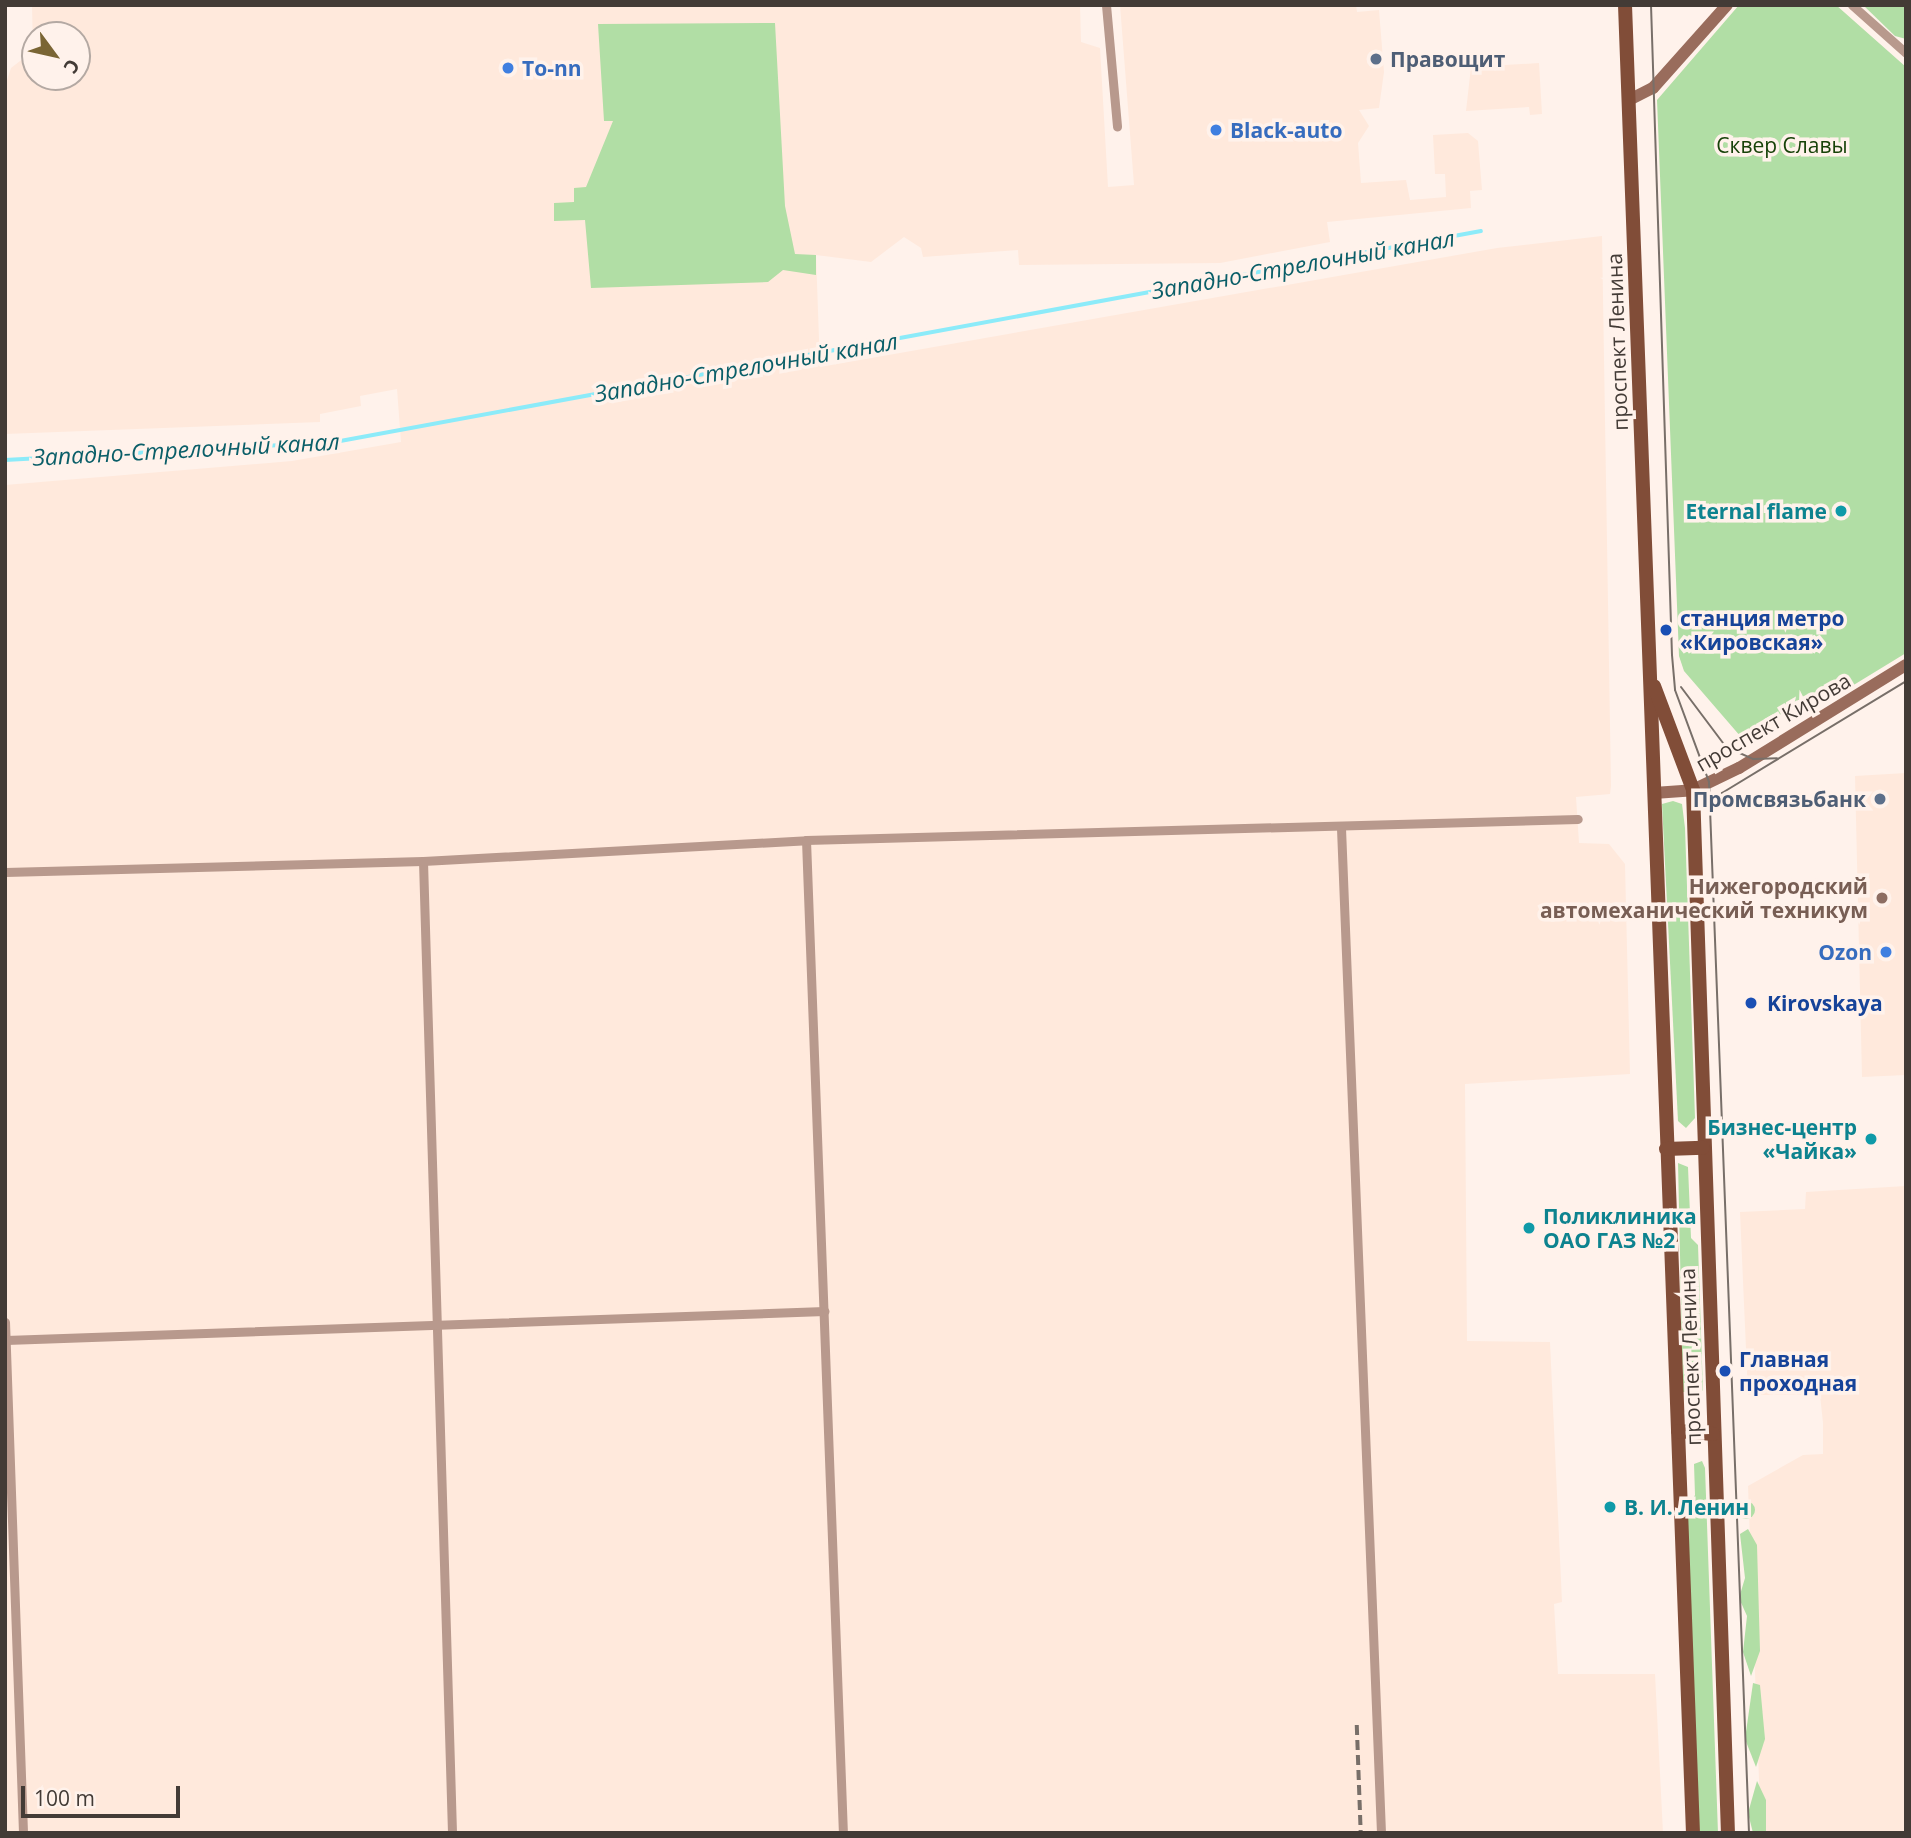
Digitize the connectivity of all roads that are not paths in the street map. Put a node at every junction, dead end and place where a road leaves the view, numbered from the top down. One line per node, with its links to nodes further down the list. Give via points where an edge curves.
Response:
1 (1106, 5): 7 (street)
2 (1625, 5): 6 (main road, проспект Ленина)
3 (1727, 5): 6 (street, via 1653,88)
4 (1852, 5): 5 (street)
5 (1906, 53)
6 (1629, 100): 9 (main road, проспект Ленина)
7 (1117, 127)
8 (1906, 666): 10 (street, проспект Кирова)
9 (1650, 678): 10 (main road, проспект Ленина); 11 (main road, проспект Ленина)
10 (1693, 790): 11 (street, проспект Кирова); 17 (main road, проспект Ленина)
11 (1654, 793): 18 (main road, проспект Ленина)
12 (1578, 819): 13 (street)
13 (1341, 828): 14 (street); 28 (street)
14 (806, 840): 15 (street); 19 (street)
15 (423, 861): 16 (street); 21 (street)
16 (5, 872)
17 (1703, 1148): 18 (main road); 24 (main road, проспект Ленина)
18 (1666, 1149): 23 (main road, проспект Ленина)
19 (824, 1311): 21 (street); 27 (street)
20 (5, 1322): 22 (street)
21 (438, 1328): 22 (street); 26 (street)
22 (6, 1340): 25 (street)
23 (1678, 1431): 24 (main road); 29 (main road, проспект Ленина)
24 (1713, 1434): 30 (main road, проспект Ленина)
25 (23, 1833)
26 (452, 1833)
27 (843, 1833)
28 (1381, 1833)
29 (1693, 1833)
30 (1728, 1833)

